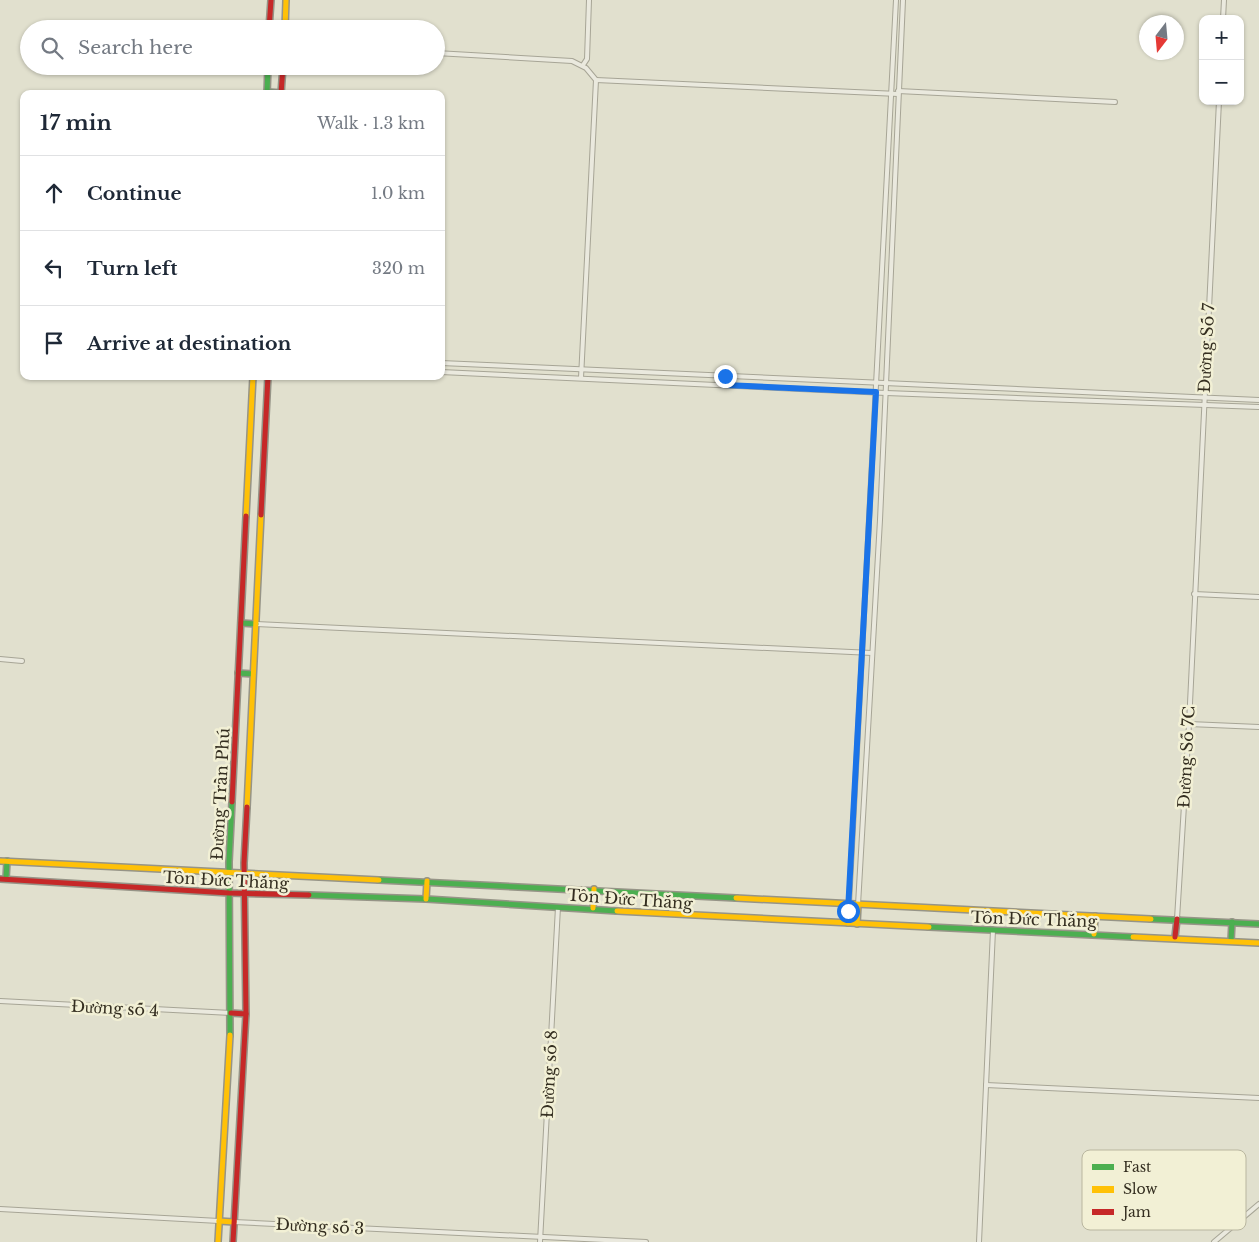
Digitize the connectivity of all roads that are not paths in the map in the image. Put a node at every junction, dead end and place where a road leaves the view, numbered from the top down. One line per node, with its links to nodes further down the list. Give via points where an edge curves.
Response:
1 (271, 0): 8 (main road)
2 (286, 0): 9 (main road)
3 (588, 0): 11 (street, via 587,59)
4 (896, 0): 18 (street)
5 (903, 0): 17 (street)
6 (1224, 0): 7 (street)
7 (1223, 15)
8 (270, 20)
9 (285, 20)
10 (445, 54): 11 (street, via 572,61)
11 (583, 65): 14 (street)
12 (268, 75): 15 (main road)
13 (283, 75): 16 (main road)
14 (596, 80): 18 (street); 22 (street)
15 (267, 90)
16 (282, 90)
17 (898, 93): 18 (street); 19 (street); 29 (street)
18 (891, 94): 28 (street)
19 (1115, 102)
20 (1219, 105): 33 (street, Đường Số 7)
21 (445, 362): 22 (street)
22 (581, 369): 24 (street); 25 (street)
23 (445, 372): 25 (street)
24 (725, 376): 28 (street); 30 (street)
25 (581, 378): 30 (street)
26 (253, 380): 41 (main road, Đường Trần Phú)
27 (268, 380): 42 (main road, Đường Trần Phú)
28 (877, 383): 29 (street); 31 (street)
29 (887, 384): 32 (street); 33 (street)
30 (725, 385): 31 (street)
31 (876, 392): 32 (street); 37 (street)
32 (886, 393): 35 (street); 38 (street)
33 (1203, 398): 34 (street); 35 (street, Đường Số 7)
34 (1259, 400)
35 (1203, 405): 36 (street); 39 (street, Đường Số 7)
36 (1259, 407)
37 (870, 519): 38 (street); 43 (street)
38 (880, 520): 44 (street)
39 (1194, 594): 40 (street); 49 (street, Đường Số 7C)
40 (1259, 597)
41 (240, 624): 42 (main road); 47 (main road, Đường Trần Phú)
42 (256, 624): 43 (street); 48 (main road, Đường Trần Phú)
43 (863, 652): 44 (street); 51 (street)
44 (872, 652): 52 (street)
45 (0, 659): 46 (street)
46 (22, 661)
47 (238, 673): 48 (main road); 55 (main road, Đường Trần Phú)
48 (253, 674): 56 (main road, Đường Trần Phú)
49 (1189, 724): 50 (street); 69 (street, Đường Số 7C)
50 (1259, 728)
51 (857, 766): 52 (street); 64 (street)
52 (866, 767): 65 (street)
53 (0, 861): 54 (main road, Tôn Đức Thắng)
54 (7, 861): 55 (main road, Tôn Đức Thắng); 58 (main road)
55 (229, 872): 56 (main road, Tôn Đức Thắng); 61 (main road, Đường Trần Phú)
56 (244, 872): 59 (main road, Tôn Đức Thắng); 62 (main road, Đường Trần Phú)
57 (0, 879): 58 (main road, Tôn Đức Thắng)
58 (6, 879): 61 (main road, Tôn Đức Thắng)
59 (427, 881): 60 (main road, Tôn Đức Thắng); 63 (main road)
60 (594, 889): 64 (main road, Tôn Đức Thắng); 67 (main road)
61 (229, 893): 62 (main road, Tôn Đức Thắng); 80 (main road, Đường Trần Phú)
62 (244, 894): 63 (main road, Tôn Đức Thắng); 81 (main road, Đường Trần Phú)
63 (426, 899): 66 (main road, Tôn Đức Thắng)
64 (849, 904): 65 (main road, Tôn Đức Thắng); 71 (main road)
65 (858, 904): 68 (main road, Tôn Đức Thắng); 72 (main road)
66 (558, 907): 67 (main road, Tôn Đức Thắng); 90 (street, Đường số 8)
67 (593, 908): 71 (main road, Tôn Đức Thắng)
68 (1094, 916): 69 (main road, Tôn Đức Thắng); 75 (main road)
69 (1177, 919): 70 (main road, Tôn Đức Thắng); 76 (main road)
70 (1232, 922): 73 (main road, Tôn Đức Thắng); 77 (main road)
71 (848, 923): 72 (main road, Tôn Đức Thắng)
72 (858, 924): 74 (main road, Tôn Đức Thắng)
73 (1259, 924)
74 (993, 930): 75 (main road, Tôn Đức Thắng); 82 (street)
75 (1094, 934): 76 (main road, Tôn Đức Thắng)
76 (1175, 937): 77 (main road, Tôn Đức Thắng)
77 (1230, 941): 78 (main road, Tôn Đức Thắng)
78 (1259, 943)
79 (0, 1001): 80 (street, Đường số 4)
80 (231, 1013): 81 (main road); 87 (main road, Đường Trần Phú)
81 (246, 1014): 88 (main road, Đường Trần Phú)
82 (986, 1085): 83 (street); 94 (street)
83 (1259, 1098)
84 (1259, 1204): 86 (street)
85 (0, 1209): 87 (street)
86 (1246, 1215)
87 (219, 1221): 88 (main road); 91 (main road, Đường Trần Phú)
88 (234, 1222): 90 (street, Đường số 3); 92 (main road, Đường Trần Phú)
89 (1228, 1230): 95 (street)
90 (540, 1240): 93 (street, Đường số 3)
91 (218, 1242)
92 (233, 1242)
93 (646, 1242)
94 (979, 1242)
95 (1214, 1242)

